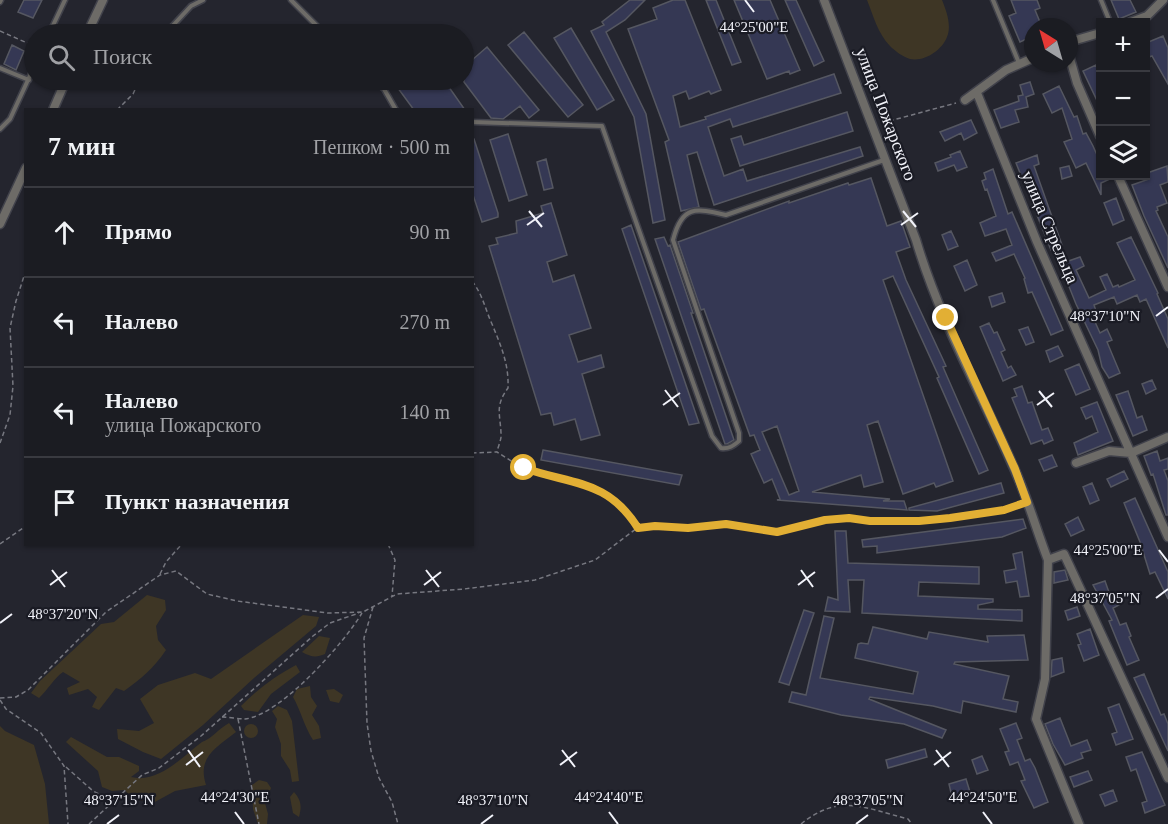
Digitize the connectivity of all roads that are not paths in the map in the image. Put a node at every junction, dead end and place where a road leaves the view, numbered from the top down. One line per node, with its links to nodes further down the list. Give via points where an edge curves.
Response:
1 (65, 0): 12 (lane)
2 (103, 0): 13 (street)
3 (203, 0): 14 (lane, via 191,6)
4 (291, 0): 15 (lane)
5 (824, 0): 33 (street, улица Пожарского)
6 (993, 0): 19 (lane)
7 (1101, 0): 10 (lane)
8 (1164, 0): 9 (street); 11 (street)
9 (1168, 7)
10 (1108, 18)
11 (1142, 18)
12 (54, 24)
13 (92, 24)
14 (174, 24)
15 (316, 24)
16 (1096, 34): 17 (street)
17 (1078, 39)
18 (1024, 62): 19 (street)
19 (1019, 64): 26 (street)
20 (0, 68): 22 (lane)
21 (1074, 72): 31 (street)
22 (24, 78)
23 (24, 90): 32 (lane, via 10,119)
24 (61, 90): 28 (street)
25 (384, 90): 29 (lane)
26 (976, 93): 27 (street); 39 (street, улица Стрельца)
27 (965, 100)
28 (53, 108)
29 (395, 108)
30 (474, 122): 33 (lane, via 602,126 712,436 721,448 733,446 739,441 739,433 673,240 678,222 690,212 706,210 726,215)
31 (1096, 126)
32 (0, 129)
33 (885, 159): 42 (street, улица Пожарского, via 922,260 1015,469)
34 (24, 172): 36 (street)
35 (1120, 180): 37 (street)
36 (0, 224)
37 (1168, 287)
38 (1168, 437): 39 (street)
39 (1131, 453): 40 (street, via 1109,451); 41 (street, улица Стрельца)
40 (1076, 464)
41 (1168, 537)
42 (1048, 560): 43 (street, via 1064,554); 44 (street, via 1045,679 1036,719)
43 (1168, 778)
44 (1079, 824)

